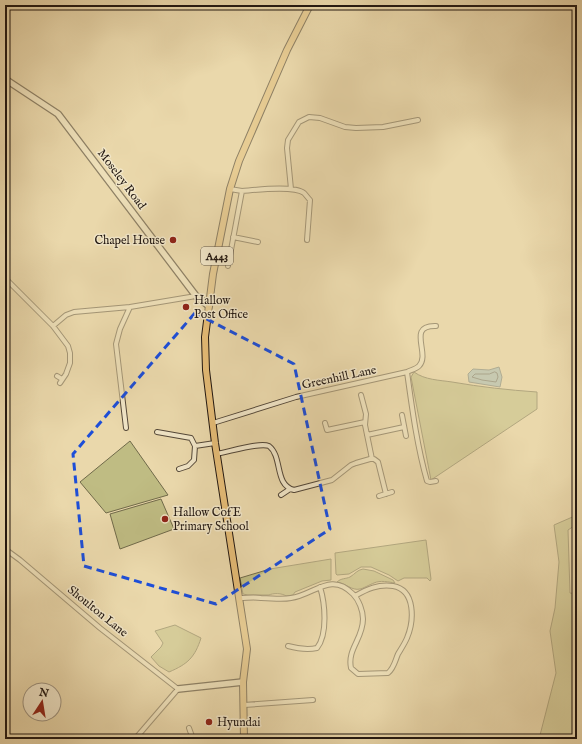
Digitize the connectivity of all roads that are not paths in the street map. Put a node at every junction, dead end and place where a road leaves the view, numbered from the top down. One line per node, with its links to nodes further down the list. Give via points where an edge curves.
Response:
1 (310, 5): 4 (main road, A443, via 287,50 239,161)
2 (5, 79): 12 (street, Moseley Road, via 58,114)
3 (418, 120): 5 (street, via 383,127 356,128 344,127 320,118 309,117 299,122 288,140 287,148)
4 (230, 189): 6 (street); 13 (main road, A443)
5 (291, 189): 6 (street, via 266,188); 8 (street, via 304,192 310,200)
6 (242, 191): 7 (street)
7 (233, 237): 9 (street); 10 (street)
8 (307, 240)
9 (258, 242)
10 (228, 266)
11 (8, 283): 15 (street)
12 (196, 296): 13 (street, Moseley Road); 14 (street)
13 (209, 306): 22 (main road, A443, via 205,337 206,370)
14 (130, 307): 15 (street, via 74,312); 25 (street, via 116,344)
15 (53, 326): 18 (street, via 68,346 70,353 69,368 61,381)
16 (436, 326): 17 (street, Greenhill Lane, via 430,325 422,330 421,363)
17 (407, 372): 22 (street, Greenhill Lane, via 296,397); 34 (street, via 427,481)
18 (57, 376)
19 (361, 395): 21 (street, via 366,414)
20 (402, 415): 24 (street)
21 (365, 422): 23 (street, via 327,430); 27 (street)
22 (213, 423): 29 (main road, A443)
23 (325, 423)
24 (404, 427): 27 (street); 28 (street)
25 (126, 428)
26 (157, 432): 30 (street, via 190,438)
27 (367, 435): 32 (street)
28 (406, 436)
29 (214, 443): 30 (street); 31 (main road, A443)
30 (195, 446): 33 (street, via 194,460 188,466)
31 (216, 454): 35 (street, via 259,444 269,446 275,454 282,479); 43 (main road, A443)
32 (372, 459): 35 (street, via 351,465 332,480 296,490); 37 (street, via 378,462)
33 (179, 469)
34 (436, 481)
35 (290, 489): 38 (street)
36 (392, 492): 37 (street)
37 (386, 494): 39 (street)
38 (281, 495)
39 (379, 496)
40 (5, 549): 46 (street, Shoulton Lane)
41 (320, 587): 42 (street, via 330,584 343,586); 43 (street, via 294,598); 44 (street, via 324,613 321,643 317,648 309,650)
42 (355, 596): 42 (street, via 361,609 363,625 350,657 350,668 358,674 388,673 394,666 409,631 409,598 402,589 388,585 366,589)
43 (240, 598): 45 (main road, A443, via 247,649)
44 (288, 646)
45 (243, 682): 46 (street); 48 (main road, A443)
46 (178, 689): 50 (street)
47 (313, 700): 48 (street)
48 (244, 705): 52 (main road, A443)
49 (189, 728): 51 (street)
50 (135, 739)
51 (193, 739)
52 (244, 739)

